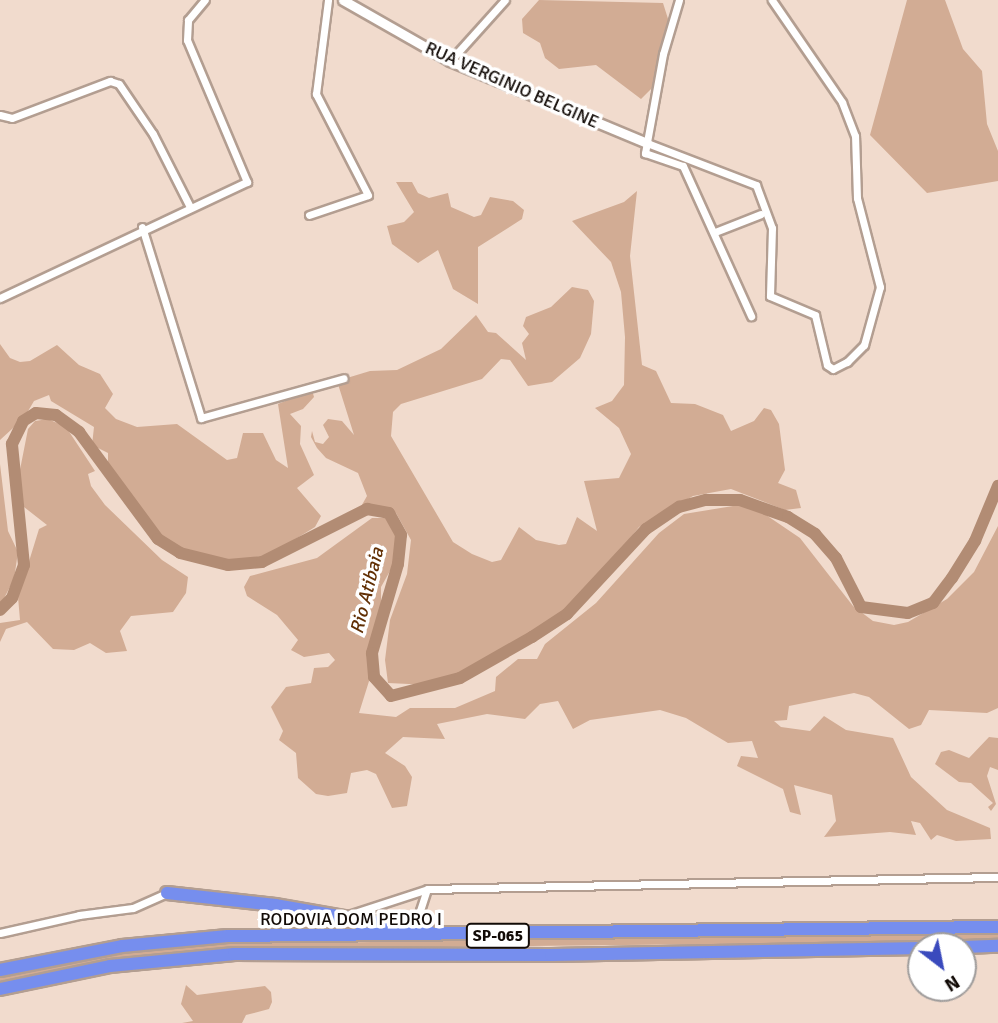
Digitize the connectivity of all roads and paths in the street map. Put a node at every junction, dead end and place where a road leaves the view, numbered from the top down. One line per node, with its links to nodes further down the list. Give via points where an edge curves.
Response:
1 (205, 0): 10 (street, via 188,20 187,40 247,181)
2 (328, 0): 12 (street, via 316,94 368,195)
3 (343, 0): 7 (street, RUA VERGINIO BELGINE)
4 (505, 0): 7 (street)
5 (679, 0): 9 (street, via 663,54)
6 (772, 0): 9 (street, via 842,102 855,136 857,198 880,287 864,345 833,369 827,365 815,315 770,296 772,228 756,185)
7 (450, 61): 9 (street, RUA VERGINIO BELGINE)
8 (0, 115): 10 (street, via 12,118 110,81 119,84 153,134)
9 (646, 148): 14 (street, via 683,166)
10 (190, 207): 13 (street)
11 (761, 214): 14 (street)
12 (309, 215)
13 (142, 227): 15 (street); 17 (street, via 201,418)
14 (715, 232): 16 (street)
15 (0, 298)
16 (751, 316)
17 (344, 378)
18 (998, 877): 19 (street)
19 (428, 889): 21 (street); 23 (street, via 420,911)
20 (167, 893): 21 (highway); 24 (street, via 133,908)
21 (344, 916): 23 (highway)
22 (998, 927): 25 (highway, RODOVIA DOM PEDRO I / SP-065)
23 (430, 932): 25 (highway)
24 (0, 933)
25 (490, 936): 29 (highway, RODOVIA DOM PEDRO I / SP-065, via 202,938 84,952)
26 (998, 946): 27 (highway)
27 (977, 947)
28 (907, 948): 30 (highway, RODOVIA DOM PEDRO I / SP-065, via 538,955 233,954 110,966)
29 (0, 970)
30 (0, 989)

